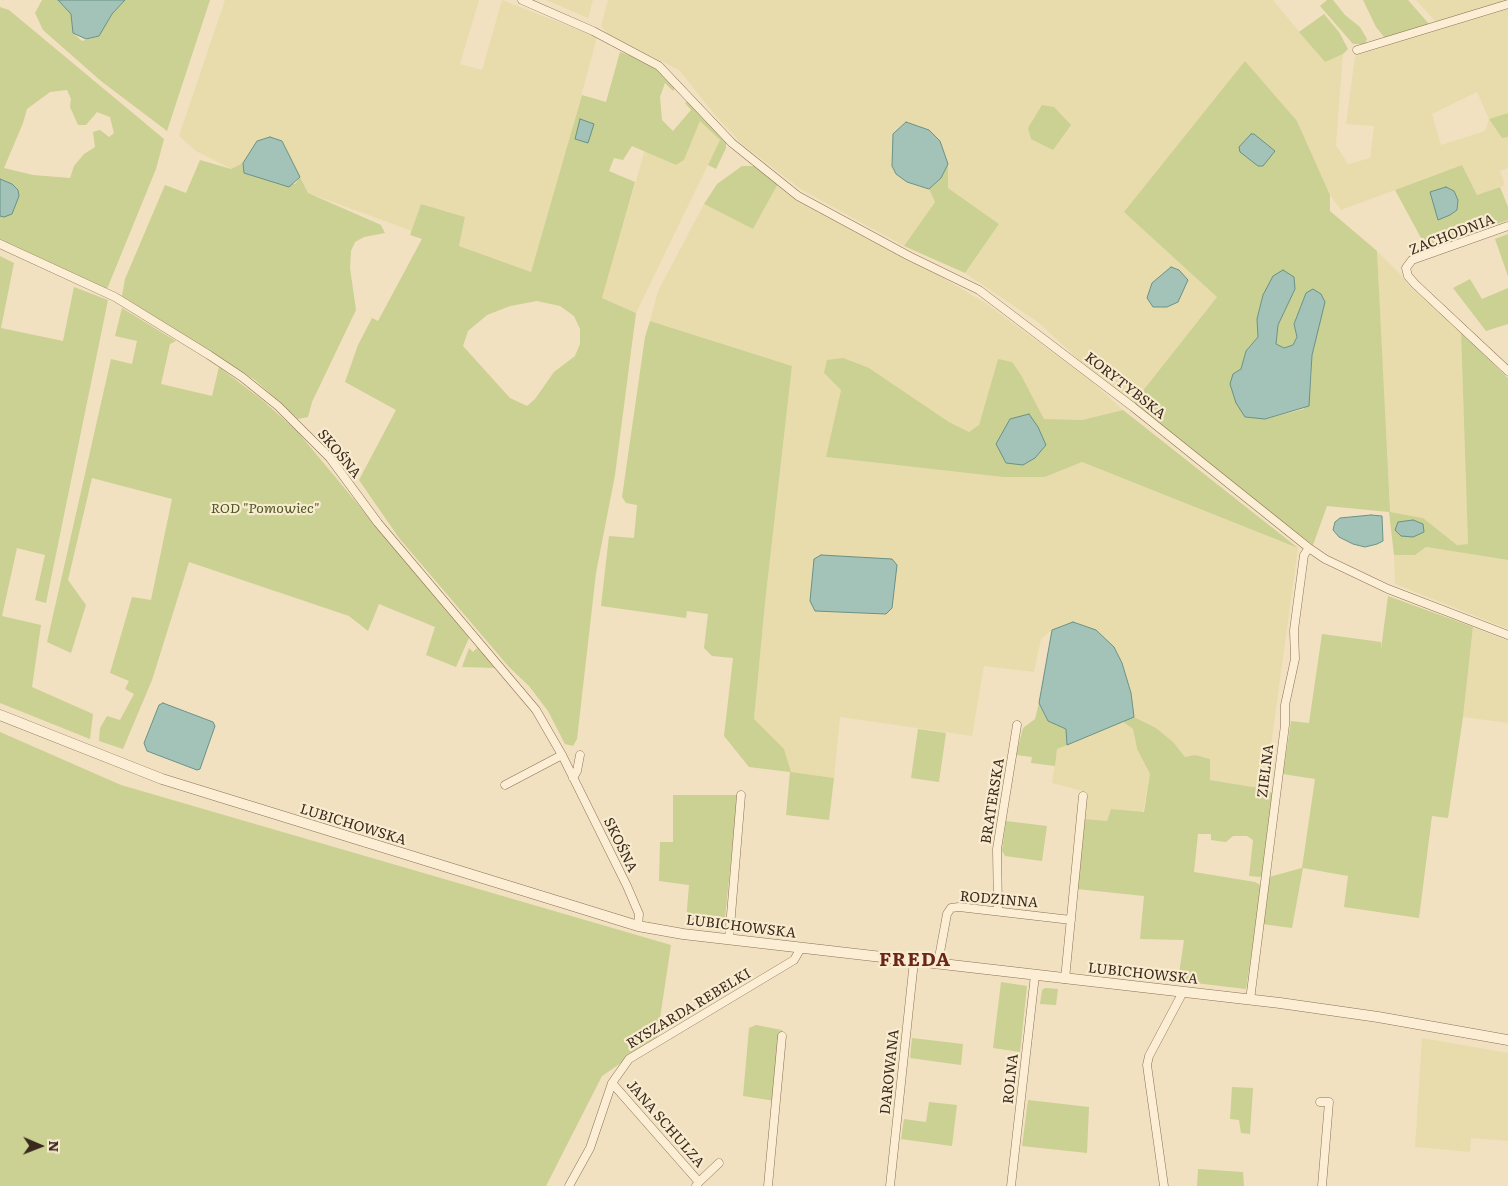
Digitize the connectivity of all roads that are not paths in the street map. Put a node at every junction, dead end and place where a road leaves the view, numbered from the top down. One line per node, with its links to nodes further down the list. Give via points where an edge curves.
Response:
1 (522, 0): 7 (street, KORYTYBSKA, via 593,31 659,66 732,143 798,196 979,290 1133,406)
2 (1508, 4): 3 (street)
3 (1358, 50)
4 (1508, 226): 6 (street, ZACHODNIA, via 1412,260 1406,268 1415,284)
5 (0, 244): 11 (street, SKOŚNA, via 115,297 242,377 278,406 331,459 378,523 536,710)
6 (1508, 371)
7 (1309, 548): 8 (street, KORYTYBSKA, via 1388,589); 27 (street, ZIELNA, via 1304,555 1294,630 1294,658 1285,705)
8 (1508, 635)
9 (0, 715): 19 (street, LUBICHOWSKA, via 162,779)
10 (1017, 725): 17 (street, BRATERSKA, via 997,849)
11 (562, 755): 13 (street, SKOŚNA); 14 (street)
12 (580, 755): 13 (street)
13 (572, 778): 19 (street, SKOŚNA, via 639,914)
14 (505, 785)
15 (741, 795): 20 (street)
16 (1084, 796): 18 (street)
17 (998, 911): 18 (street, RODZINNA); 23 (street, RODZINNA, via 951,908 947,914)
18 (1071, 920): 25 (street)
19 (638, 926): 20 (street, LUBICHOWSKA)
20 (729, 939): 21 (street, LUBICHOWSKA)
21 (800, 948): 22 (street, LUBICHOWSKA); 30 (street, RYSZARDA REBELKI, via 794,960 629,1059)
22 (914, 960): 23 (street, LUBICHOWSKA); 36 (street, DAROWANA)
23 (938, 963): 24 (street, LUBICHOWSKA)
24 (1035, 975): 25 (street, LUBICHOWSKA); 37 (street, ROLNA)
25 (1065, 979): 26 (street, LUBICHOWSKA)
26 (1183, 992): 27 (street, LUBICHOWSKA); 38 (street, via 1147,1065)
27 (1250, 1000): 29 (street, LUBICHOWSKA, via 1378,1017)
28 (782, 1036): 35 (street)
29 (1508, 1040)
30 (612, 1083): 33 (street, JANA SCHULZA); 34 (street, RYSZARDA REBELKI, via 590,1148)
31 (1320, 1102): 39 (street, via 1328,1102)
32 (719, 1163): 33 (street, JANA SCHULZA)
33 (698, 1184)
34 (569, 1186)
35 (768, 1186)
36 (890, 1186)
37 (1011, 1186)
38 (1164, 1186)
39 (1322, 1186)

